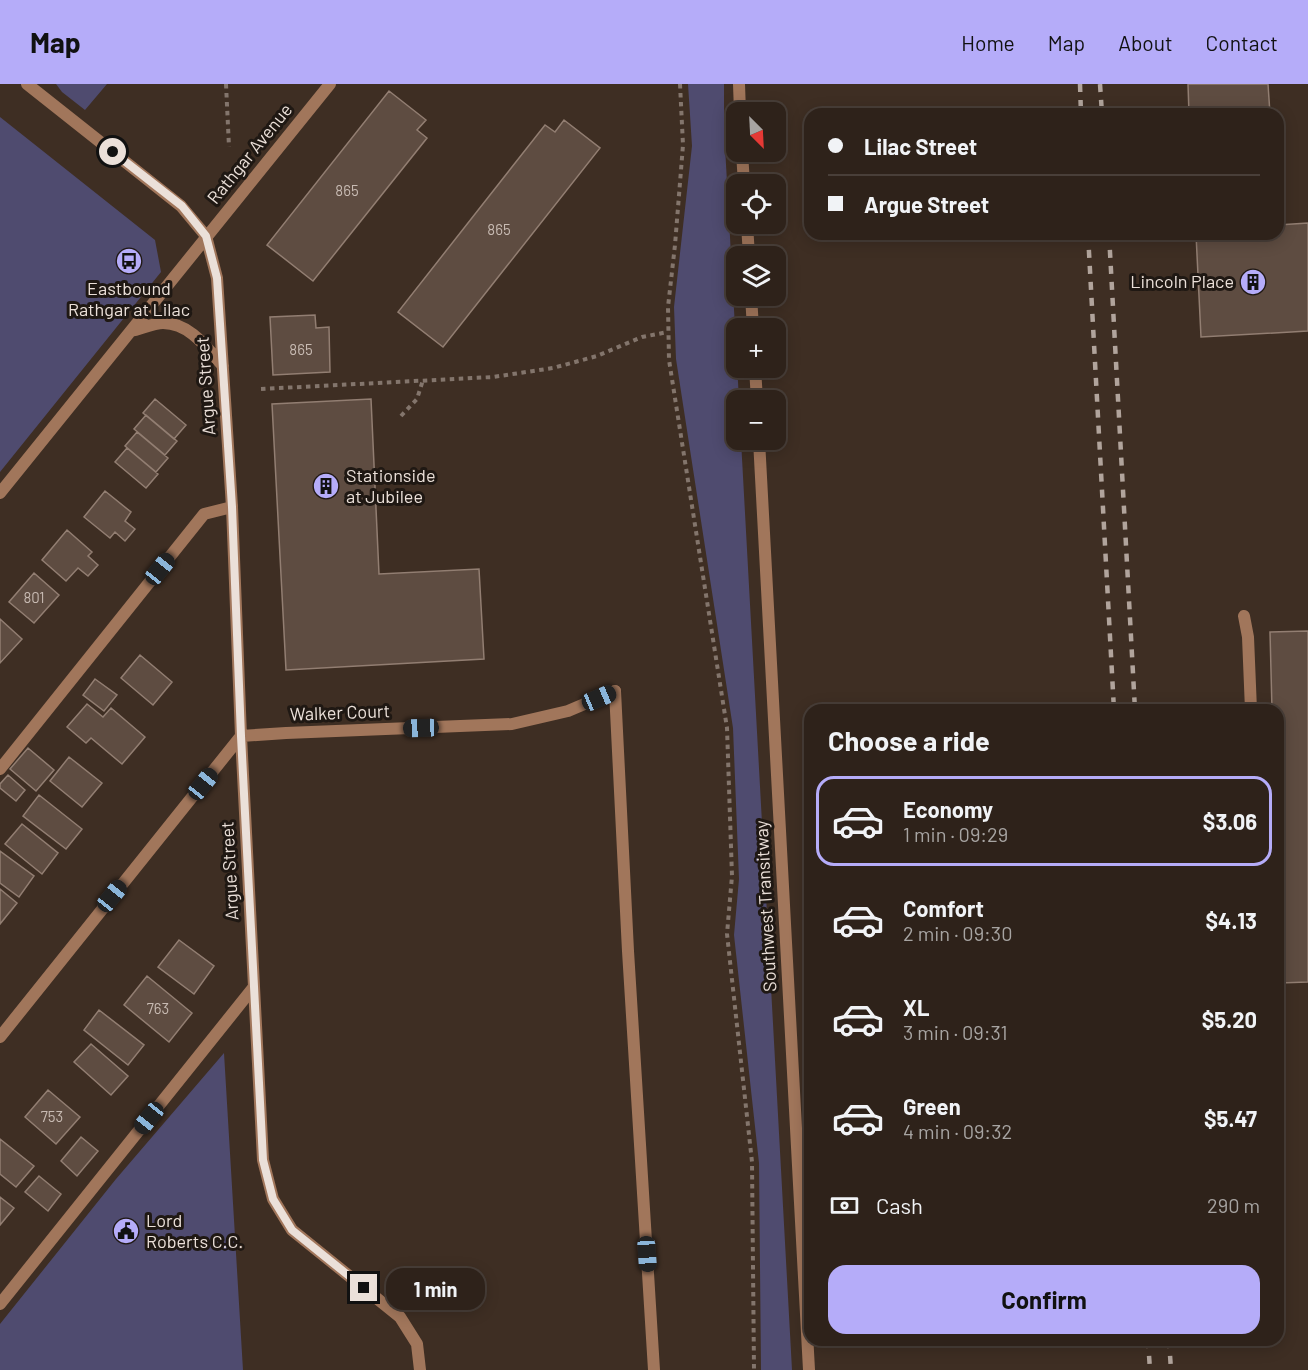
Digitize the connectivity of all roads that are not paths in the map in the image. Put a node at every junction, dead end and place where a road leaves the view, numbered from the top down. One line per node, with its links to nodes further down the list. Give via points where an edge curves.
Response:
1 (27, 84): 5 (street, via 182,206)
2 (330, 84): 5 (street, Rathgar Avenue)
3 (740, 84): 4 (street)
4 (740, 102)
5 (206, 236): 6 (street, Rathgar Avenue); 7 (street, Argue Street, via 217,278)
6 (131, 331): 7 (street, via 163,323 184,327); 9 (street, Rathgar Avenue)
7 (223, 366): 10 (street, Argue Street)
8 (760, 450): 17 (street, Southwest Transitway)
9 (0, 493)
10 (232, 507): 13 (street, Argue Street); 14 (street, via 204,514)
11 (1244, 616): 12 (street)
12 (1251, 704)
13 (241, 736): 15 (street, Argue Street); 16 (street); 21 (street, Walker Court, via 512,724 568,711 615,691)
14 (0, 769)
15 (253, 988): 18 (street); 20 (street, Argue Street, via 263,1160 273,1199 292,1230 400,1317 417,1344)
16 (0, 1036)
17 (804, 1277)
18 (0, 1304)
19 (808, 1346): 22 (street, Southwest Transitway)
20 (420, 1370)
21 (654, 1370)
22 (809, 1370)

